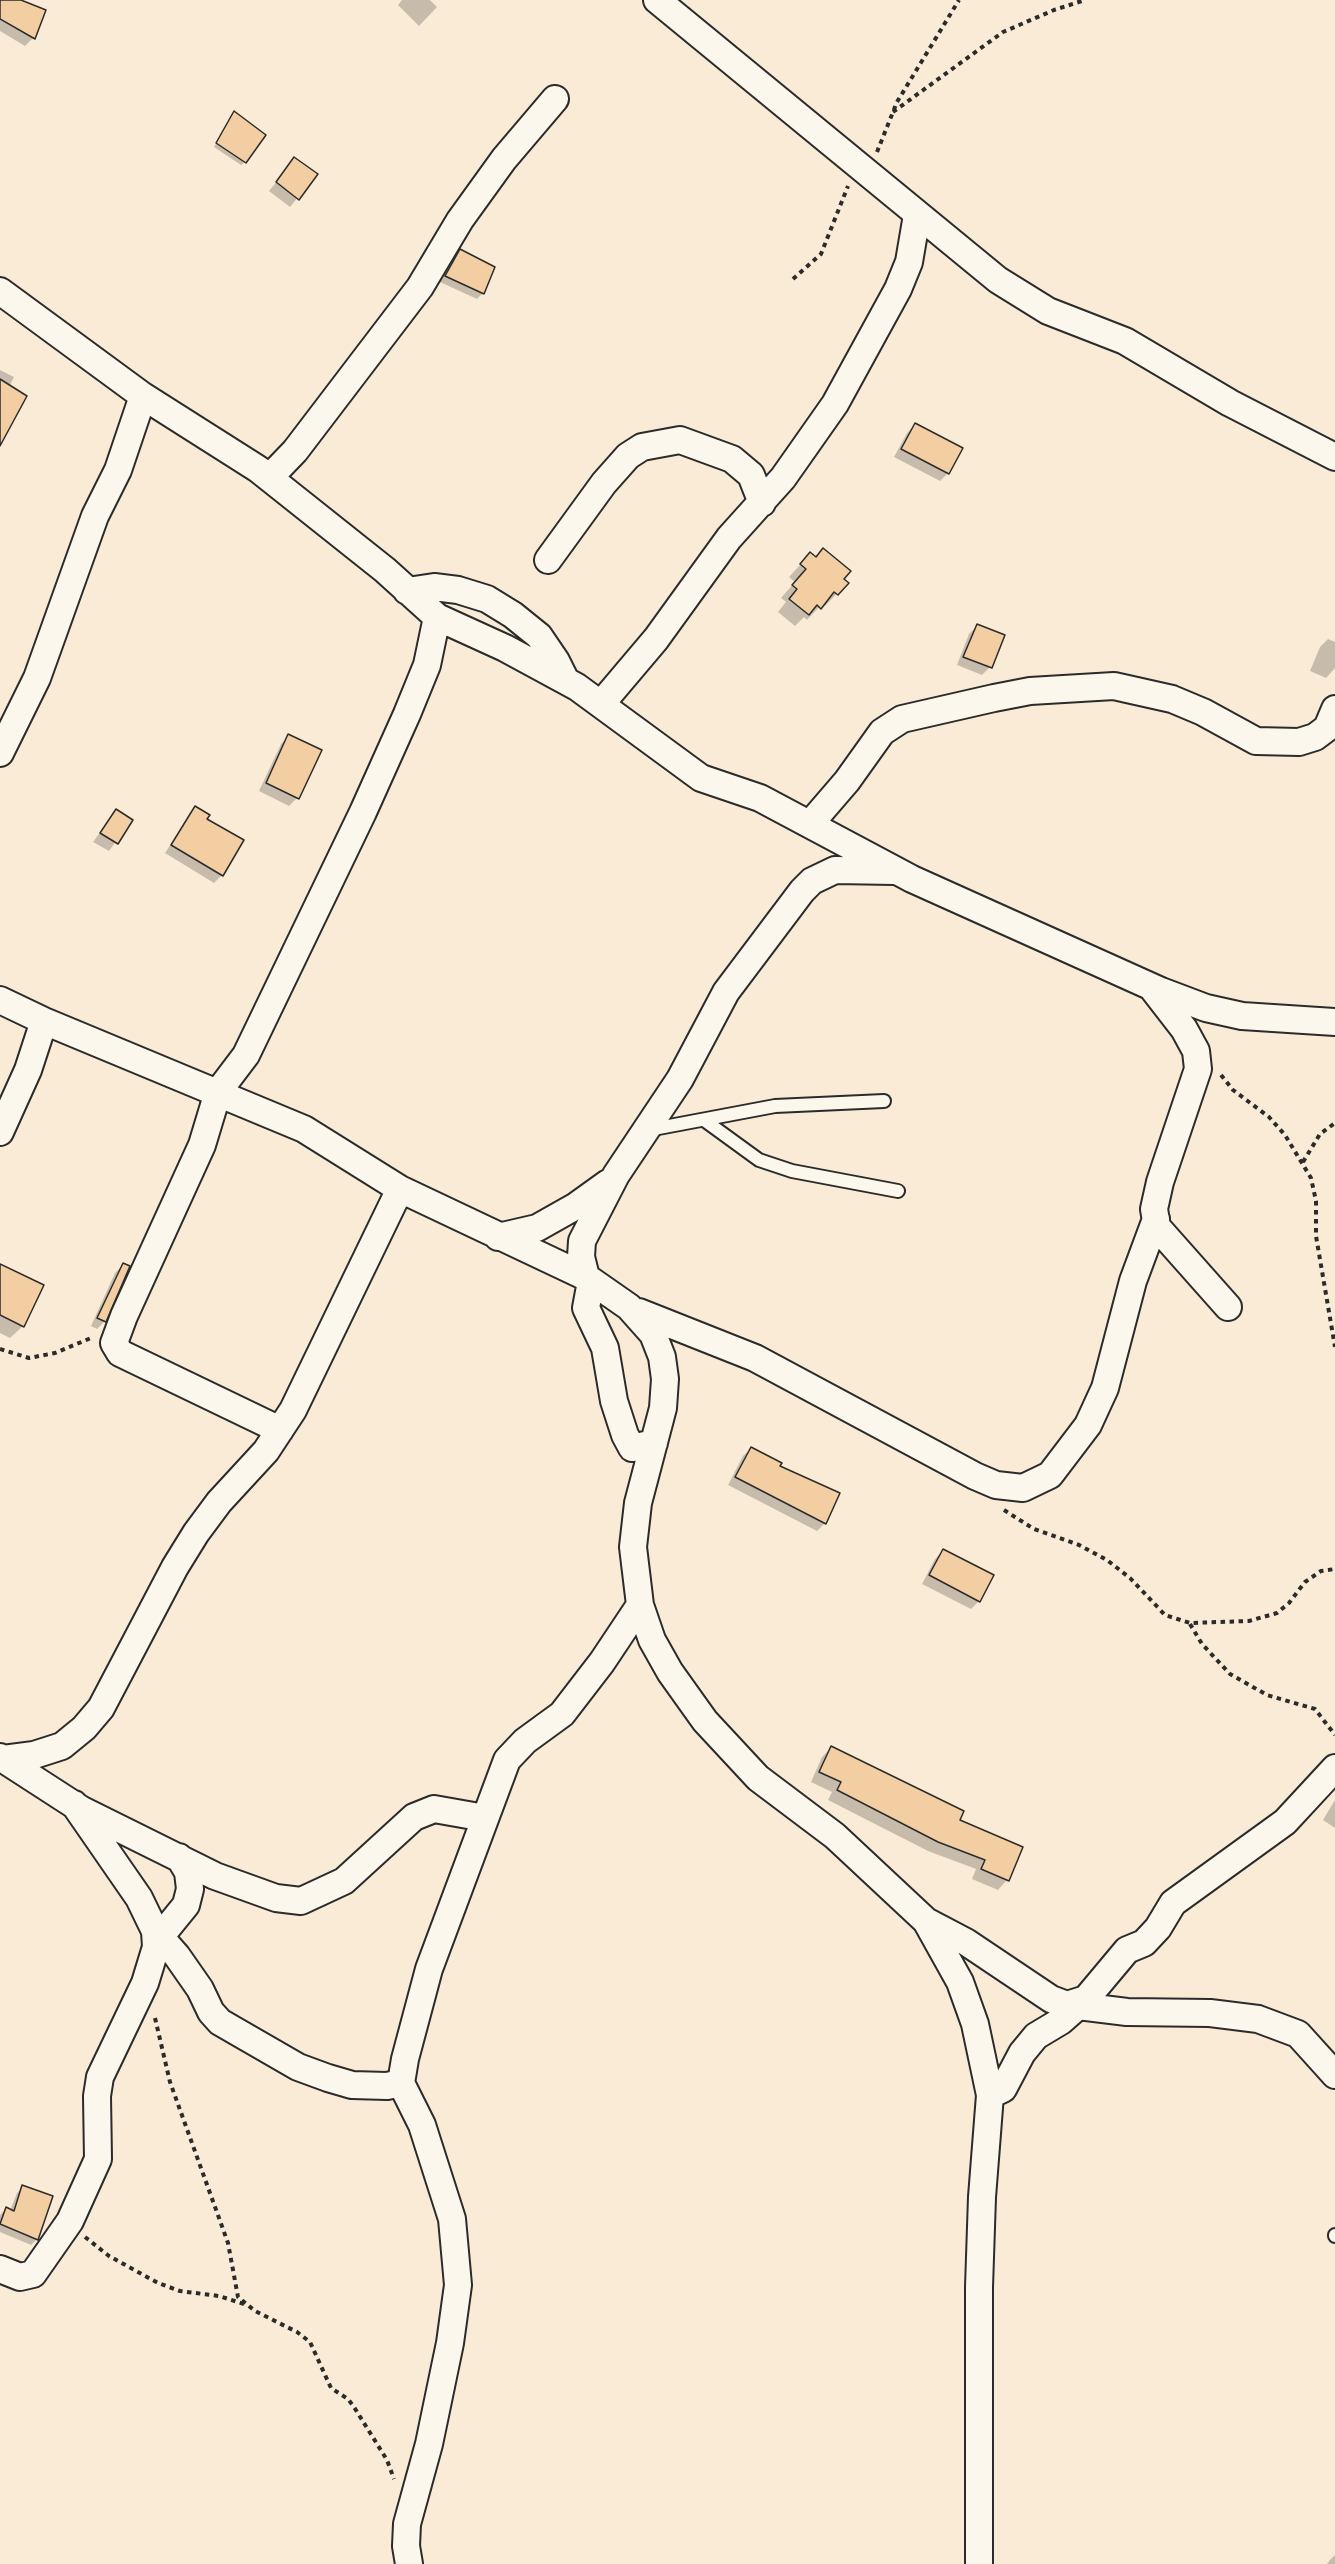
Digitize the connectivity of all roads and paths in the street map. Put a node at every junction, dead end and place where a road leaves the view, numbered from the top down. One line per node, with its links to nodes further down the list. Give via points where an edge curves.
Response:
1 (657, 0): 6 (street)
2 (958, 0): 5 (path)
3 (1085, 0): 5 (path, via 1004,32)
4 (555, 99): 12 (street, via 504,159 460,220 420,287 295,451)
5 (893, 112): 6 (path)
6 (863, 171): 7 (street); 8 (path, via 841,199 821,254)
7 (917, 215): 11 (street, via 999,280 1048,310 1125,341 1230,403); 13 (street, via 909,262 857,368 805,448)
8 (793, 279)
9 (0, 291): 10 (street)
10 (143, 396): 12 (street); 20 (street, via 37,678)
11 (1335, 457)
12 (269, 478): 15 (street)
13 (762, 503): 14 (street, via 751,475 732,459 680,440 642,447 628,456 604,483); 18 (street, via 729,538 656,639)
14 (548, 561)
15 (407, 591): 16 (street); 17 (street, via 434,587 487,599 539,636)
16 (437, 617): 17 (street); 28 (street, via 427,665 363,812 246,1054)
17 (566, 681): 18 (street)
18 (601, 704): 21 (street, via 701,778 760,798)
19 (1335, 709): 21 (street, via 1327,728 1315,737 1299,742 1256,741 1172,699 1114,686 1030,691 994,698 902,719 882,732)
20 (0, 753)
21 (810, 824): 22 (street)
22 (898, 871): 23 (street); 32 (street, via 835,870 812,881 726,992 680,1079)
23 (1151, 986): 26 (street, via 1206,1008 1242,1016); 38 (street, via 1184,1029 1196,1051 1198,1069 1160,1182 1154,1209)
24 (0, 1000): 25 (street)
25 (44, 1021): 28 (street); 33 (street, via 28,1070)
26 (1335, 1022)
27 (1216, 1067): 34 (path, via 1233,1090 1269,1117)
28 (218, 1092): 36 (street, via 304,1129); 43 (street, via 202,1144)
29 (884, 1101): 30 (lane, via 775,1106)
30 (704, 1120): 32 (lane); 37 (lane, via 759,1160 792,1171)
31 (1335, 1123): 34 (path, via 1320,1134)
32 (646, 1130): 35 (street)
33 (0, 1132)
34 (1303, 1162): 44 (path, via 1316,1201 1316,1236)
35 (613, 1179): 39 (street, via 537,1228); 40 (street, via 582,1241 581,1257)
36 (400, 1189): 39 (street); 46 (street, via 304,1390)
37 (898, 1191)
38 (1156, 1219): 41 (street, via 1133,1281 1105,1388 1088,1425 1050,1475 1023,1488 996,1485 975,1476 755,1359); 42 (street, via 1157,1227 1173,1248)
39 (498, 1237): 40 (street)
40 (588, 1279): 41 (street); 47 (street, via 586,1308 605,1348 614,1401 625,1435 632,1448)
41 (629, 1307): 47 (street, via 653,1334 662,1357 663,1408)
42 (1228, 1307)
43 (121, 1324): 45 (path, via 55,1353 22,1358); 46 (street, via 114,1343 120,1353)
44 (1335, 1347)
45 (0, 1349)
46 (280, 1430): 53 (street, via 196,1533 101,1708 84,1728 62,1746 34,1755)
47 (654, 1443): 50 (street, via 638,1503 633,1547)
48 (1003, 1509): 51 (path, via 1034,1529 1107,1560 1165,1614)
49 (1335, 1569): 51 (path, via 1321,1571 1305,1581 1277,1613 1249,1621)
50 (640, 1605): 56 (street, via 603,1662 562,1714 511,1753); 58 (street, via 652,1640 705,1721 758,1778 835,1836)
51 (1190, 1623): 52 (path, via 1202,1644 1230,1674 1267,1695 1315,1709)
52 (1335, 1735)
53 (1, 1758): 55 (street)
54 (1335, 1768): 61 (street, via 1285,1822 1173,1903 1158,1928 1144,1943 1127,1950)
55 (74, 1804): 57 (street); 59 (street, via 139,1898)
56 (485, 1818): 57 (street, via 434,1809 414,1817 344,1881 301,1901 251,1890); 63 (street, via 429,1969)
57 (179, 1857): 59 (street, via 188,1872 190,1889 186,1905)
58 (926, 1921): 61 (street, via 966,1942 1051,1999 1067,2005); 64 (street, via 960,1982 975,2024)
59 (157, 1934): 60 (street); 63 (street, via 177,1956 220,2022 280,2057 328,2078 352,2085)
60 (145, 1983): 65 (street, via 100,2077 98,2159); 67 (path, via 170,2082 220,2216 238,2297)
61 (1082, 2003): 62 (street, via 1127,2012 1210,2013 1258,2019 1298,2034); 64 (street, via 1036,2036 1003,2088)
62 (1334, 2071)
63 (401, 2083): 68 (street, via 422,2125 452,2219 458,2271 450,2343 426,2461)
64 (990, 2095): 70 (street, via 979,2287)
65 (69, 2223): 66 (street, via 33,2274 20,2277); 67 (path, via 109,2256 158,2283)
66 (0, 2269)
67 (245, 2304): 68 (path, via 310,2342 331,2388 348,2399 387,2460 400,2503)
68 (410, 2514): 69 (street)
69 (408, 2564)
70 (979, 2564)

